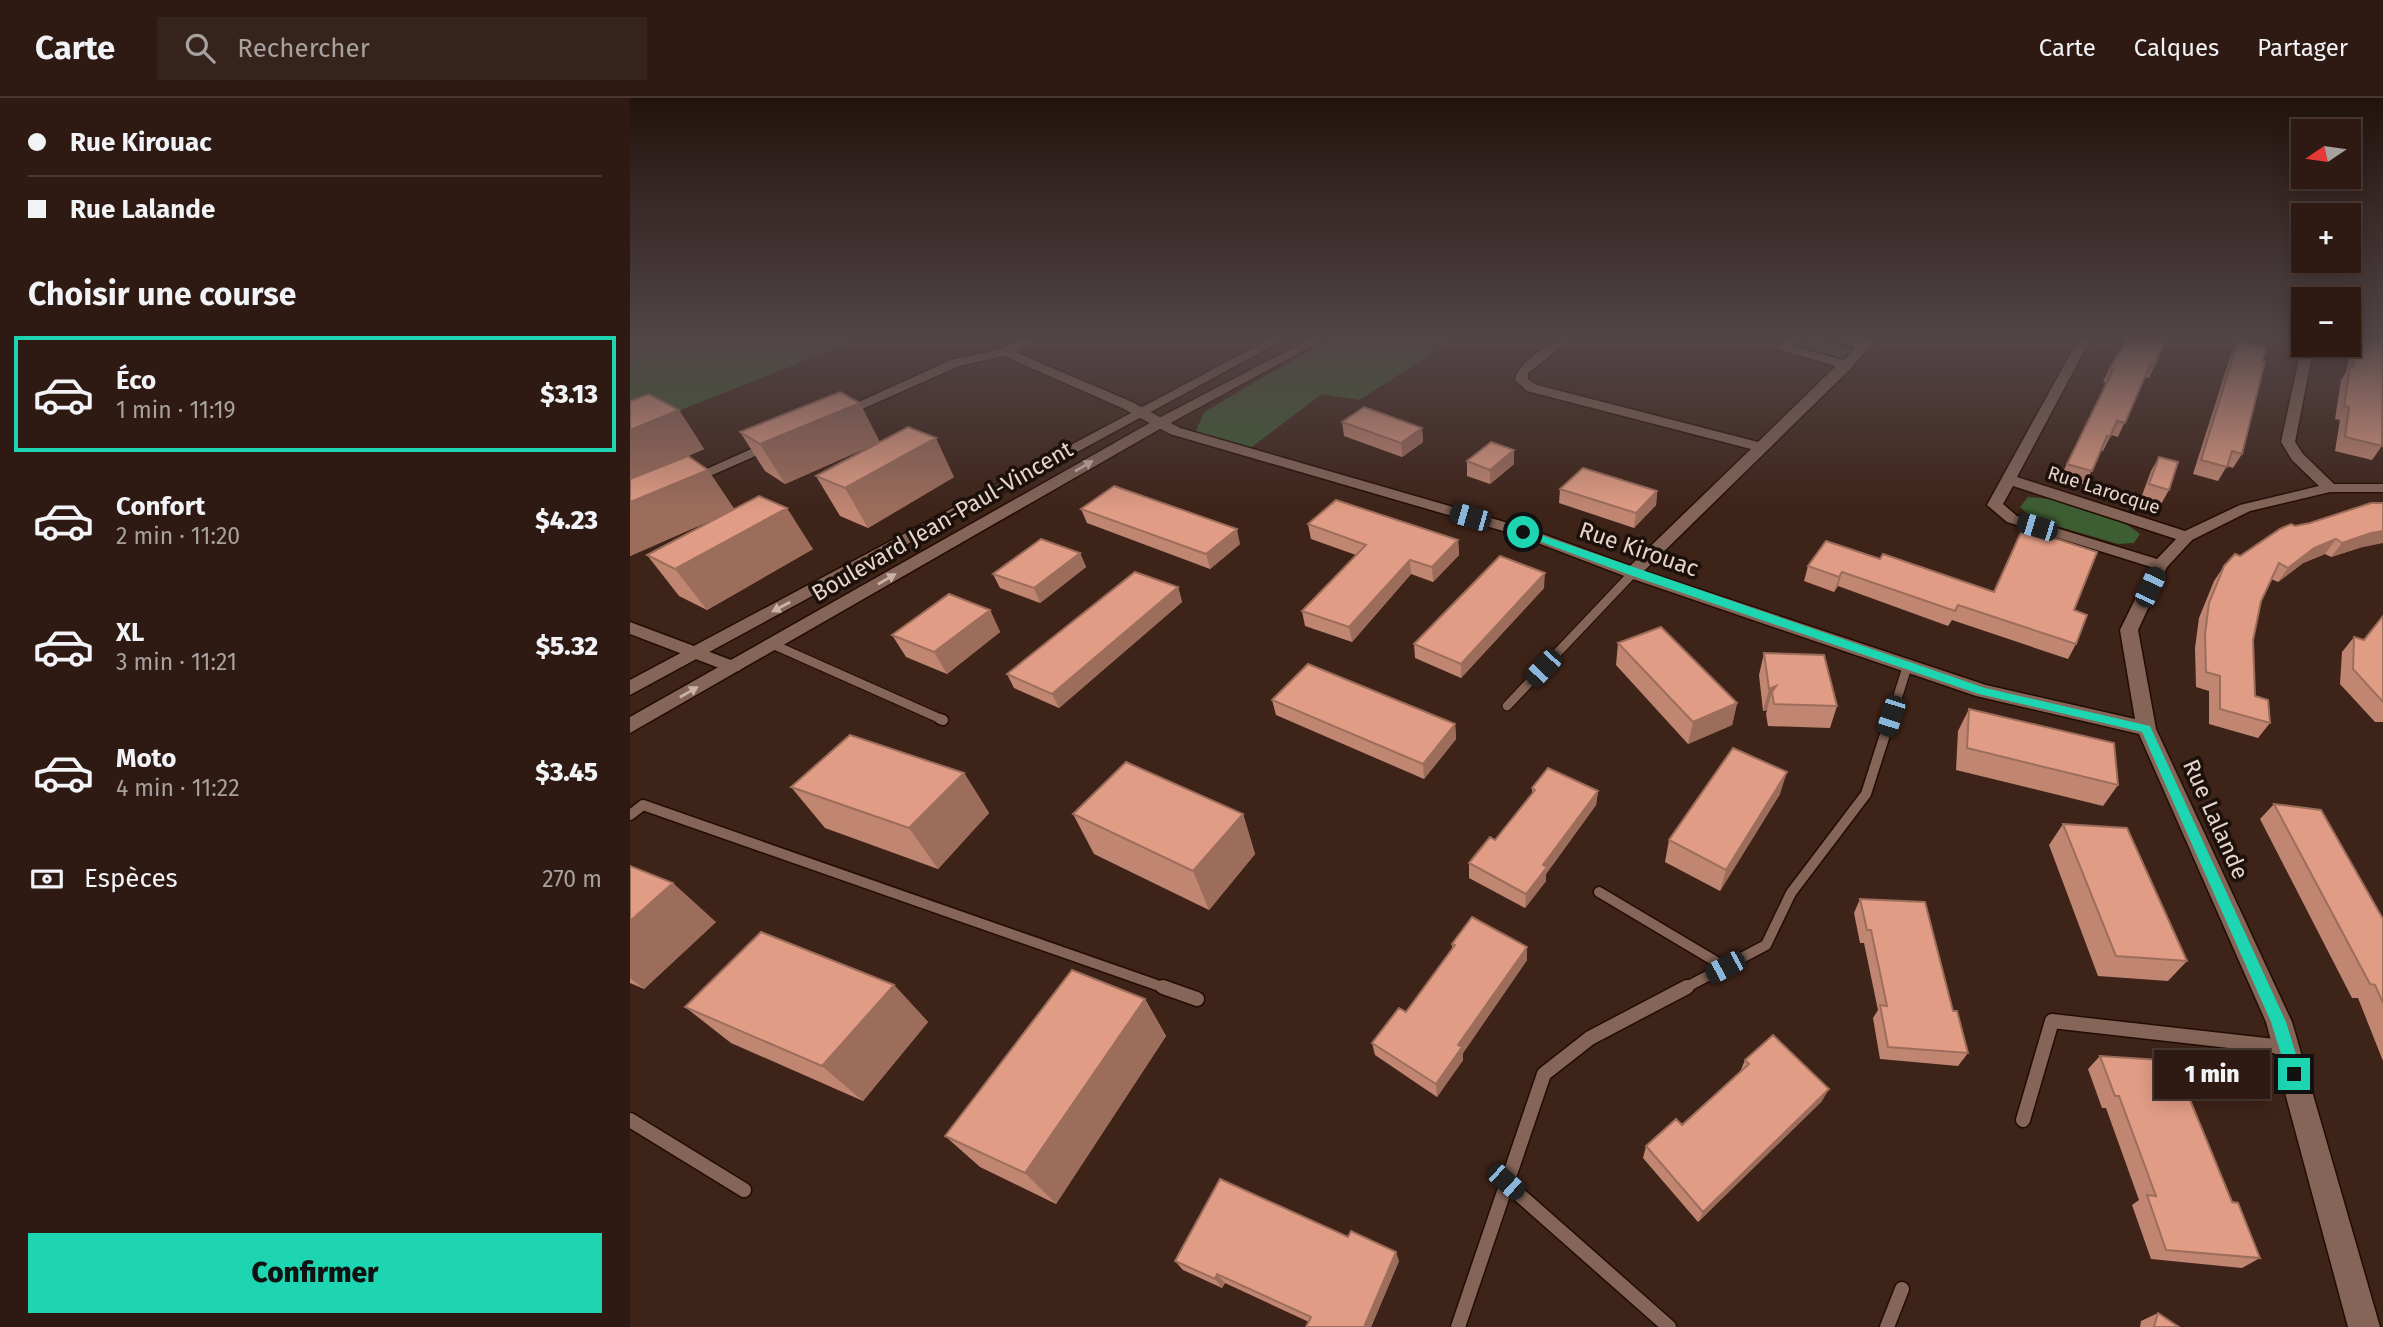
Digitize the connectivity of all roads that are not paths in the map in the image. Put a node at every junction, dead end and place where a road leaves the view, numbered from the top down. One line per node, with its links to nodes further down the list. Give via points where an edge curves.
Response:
1 (876, 397): 10 (street)
2 (1107, 397): 9 (street, Rue Kirouac)
3 (1174, 397): 9 (street, Boulevard Jean-Paul-Vincent)
4 (1209, 397): 11 (street, Boulevard Jean-Paul-Vincent)
5 (1568, 397): 13 (street)
6 (1812, 397): 13 (street)
7 (2054, 397): 14 (street, Rue Larocque)
8 (2297, 397): 15 (street, via 2288,442)
9 (1144, 414): 11 (street, Rue Kirouac); 23 (street, Boulevard Jean-Paul-Vincent, one-way to 23)
10 (817, 423)
11 (1160, 423): 20 (street, Rue Kirouac, via 1523,532); 22 (street, Boulevard Jean-Paul-Vincent, one-way to 11)
12 (792, 434): 17 (street)
13 (1759, 447): 20 (street)
14 (2010, 480): 18 (street, Rue Larocque); 19 (street, Rue Larocque, via 1995,505 2012,519)
15 (2330, 488): 16 (street, Rue Lalande); 18 (street, Rue Lalande, via 2245,508)
16 (2383, 488)
17 (667, 489)
18 (2186, 537): 19 (street, Rue Lalande)
19 (2160, 565): 30 (street, Rue Lalande, via 2130,631)
20 (1633, 573): 24 (street, Rue Kirouac); 27 (lane)
21 (630, 628): 23 (street)
22 (772, 644): 25 (street, Boulevard Jean-Paul-Vincent); 28 (lane)
23 (696, 652): 25 (street); 26 (street, Boulevard Jean-Paul-Vincent)
24 (1908, 664): 30 (street, Rue Kirouac, via 1983,691); 33 (lane, via 1866,794 1791,893 1766,945)
25 (733, 667): 29 (street, Boulevard Jean-Paul-Vincent, one-way to 25)
26 (630, 688)
27 (1507, 706)
28 (943, 720)
29 (630, 726)
30 (2146, 729): 35 (street, Rue Lalande)
31 (630, 815): 34 (lane, via 643,805)
32 (1599, 892): 33 (lane)
33 (1725, 967): 38 (lane, via 1590,1038 1544,1074)
34 (1197, 999)
35 (2287, 1047): 37 (lane, via 2052,1021); 44 (street, Rue Lalande)
36 (630, 1120): 39 (lane)
37 (2024, 1121)
38 (1506, 1182): 41 (lane); 42 (lane)
39 (744, 1190)
40 (1902, 1289): 43 (lane)
41 (1458, 1327)
42 (1669, 1327)
43 (1887, 1327)
44 (2364, 1327)

